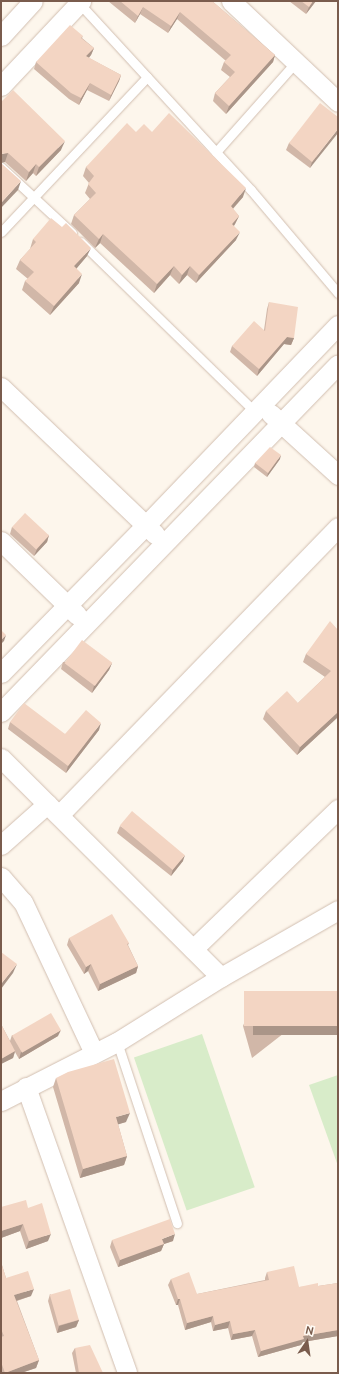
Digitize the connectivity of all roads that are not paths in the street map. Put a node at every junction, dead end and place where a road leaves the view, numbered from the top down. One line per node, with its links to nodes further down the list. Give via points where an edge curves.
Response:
1 (33, 1): 4 (street)
2 (231, 1): 5 (street)
3 (80, 2): 6 (lane); 7 (street)
4 (5, 24)
5 (296, 62): 8 (street); 9 (lane)
6 (147, 77): 9 (lane); 11 (lane)
7 (1, 86)
8 (338, 102)
9 (216, 152): 13 (lane, via 270,210)
10 (1, 167): 11 (lane)
11 (34, 196): 12 (lane); 17 (lane)
12 (1, 232)
13 (338, 293)
14 (338, 325): 17 (street)
15 (338, 364): 18 (street)
16 (1, 387): 20 (street)
17 (258, 409): 18 (street); 20 (street)
18 (281, 423): 19 (street); 23 (street)
19 (338, 475)
20 (146, 525): 23 (street); 24 (street)
21 (338, 527): 30 (street)
22 (1, 542): 24 (street)
23 (165, 543): 25 (street)
24 (67, 606): 25 (street); 26 (street)
25 (86, 624): 27 (street)
26 (1, 673)
27 (1, 712)
28 (1, 758): 30 (street)
29 (338, 809): 34 (street)
30 (53, 810): 31 (street); 34 (street)
31 (1, 845)
32 (1, 877): 37 (street, via 23,902)
33 (338, 910): 35 (street)
34 (193, 949): 35 (street)
35 (221, 977): 36 (street)
36 (117, 1042): 37 (street); 40 (lane)
37 (94, 1053): 38 (street)
38 (26, 1087): 39 (street); 41 (street)
39 (1, 1101)
40 (177, 1223)
41 (127, 1373)

